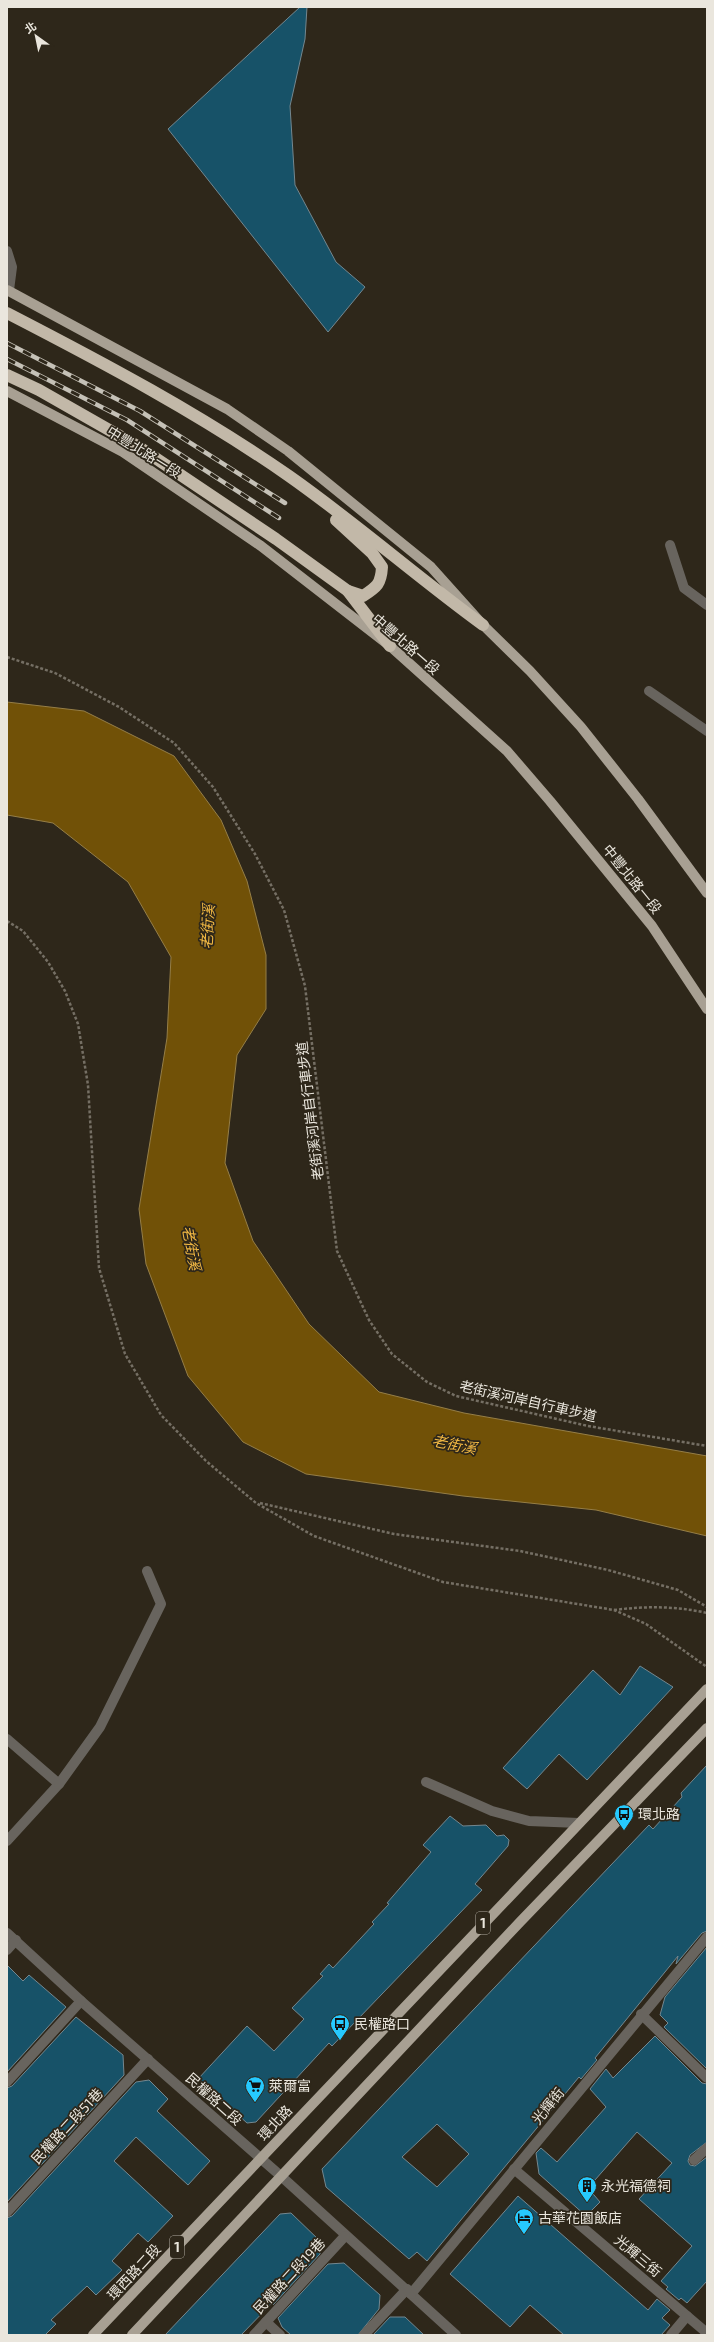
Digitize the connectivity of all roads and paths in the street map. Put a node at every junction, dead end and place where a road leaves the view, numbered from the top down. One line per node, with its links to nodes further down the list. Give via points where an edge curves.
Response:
1 (7, 251): 2 (street, via 12,268)
2 (8, 290): 10 (main road, via 227,409 288,451 432,567)
3 (7, 313): 6 (highway, via 153,390)
4 (7, 375): 8 (highway, via 40,390 138,447 276,539)
5 (7, 391): 11 (main road, 中豐北路一段, via 123,452 261,546)
6 (289, 476): 8 (highway, via 372,553 382,567 381,581 363,596); 10 (highway)
7 (670, 544): 9 (street, via 684,588)
8 (348, 591): 11 (highway)
9 (707, 605)
10 (483, 625): 15 (main road, via 530,671 581,727)
11 (390, 646): 17 (main road, 中豐北路一段, via 507,752 545,795 652,926)
12 (7, 657): 18 (path, 老街溪河岸自行車步道, via 55,673 119,707 174,743 213,787 255,854 284,910 306,986 337,1251 369,1320 392,1354 427,1382 456,1396 588,1426)
13 (649, 691): 14 (street)
14 (707, 731)
15 (707, 893)
16 (7, 921): 19 (path, via 23,931 48,962 65,991 78,1024 88,1086 99,1268 125,1354 161,1415 206,1460)
17 (707, 1009)
18 (707, 1446)
19 (256, 1503): 21 (path, via 394,1534 520,1551 608,1570 678,1590); 22 (path, via 314,1536 443,1582)
20 (147, 1571): 29 (street, via 161,1604 100,1727)
21 (707, 1607)
22 (614, 1610): 23 (path, via 647,1606); 24 (path, via 646,1624)
23 (707, 1613)
24 (707, 1667)
25 (707, 1689): 30 (main road, 環北路 / 1)
26 (707, 1728): 45 (main road, 1, via 520,1922)
27 (7, 1739): 29 (street)
28 (426, 1782): 30 (street, via 492,1812 529,1821)
29 (59, 1784): 31 (street)
30 (579, 1823): 42 (main road, 環北路 / 1)
31 (7, 1841)
32 (7, 1933): 34 (street, 民權路二段)
33 (707, 1937): 37 (street, 光輝街)
34 (16, 1940): 35 (street); 36 (street, 民權路二段)
35 (7, 1950)
36 (81, 2001): 38 (street, 民權路二段); 40 (street)
37 (642, 2014): 39 (street); 44 (street, 光輝街)
38 (148, 2059): 42 (street, 民權路二段); 46 (street, 民權路二段51巷)
39 (707, 2078)
40 (7, 2082)
41 (707, 2148): 43 (street)
42 (260, 2159): 45 (street, 民權路二段); 52 (main road, 環西路二段 / 1)
43 (694, 2160)
44 (514, 2170): 48 (street, 光輝街); 49 (street, 光輝三街)
45 (282, 2177): 47 (street, 民權路二段); 53 (main road, 1)
46 (7, 2212)
47 (345, 2236): 48 (street, 民權路二段); 50 (street, 民權路二段19巷)
48 (409, 2292): 56 (street, 光輝街); 57 (street, 民權路二段)
49 (687, 2316): 51 (street, 光輝三街); 58 (street)
50 (266, 2322): 54 (street, 民權路二段19巷); 55 (street)
51 (707, 2333)
52 (93, 2335)
53 (132, 2335)
54 (254, 2335)
55 (280, 2335)
56 (364, 2335)
57 (456, 2335)
58 (671, 2335)

